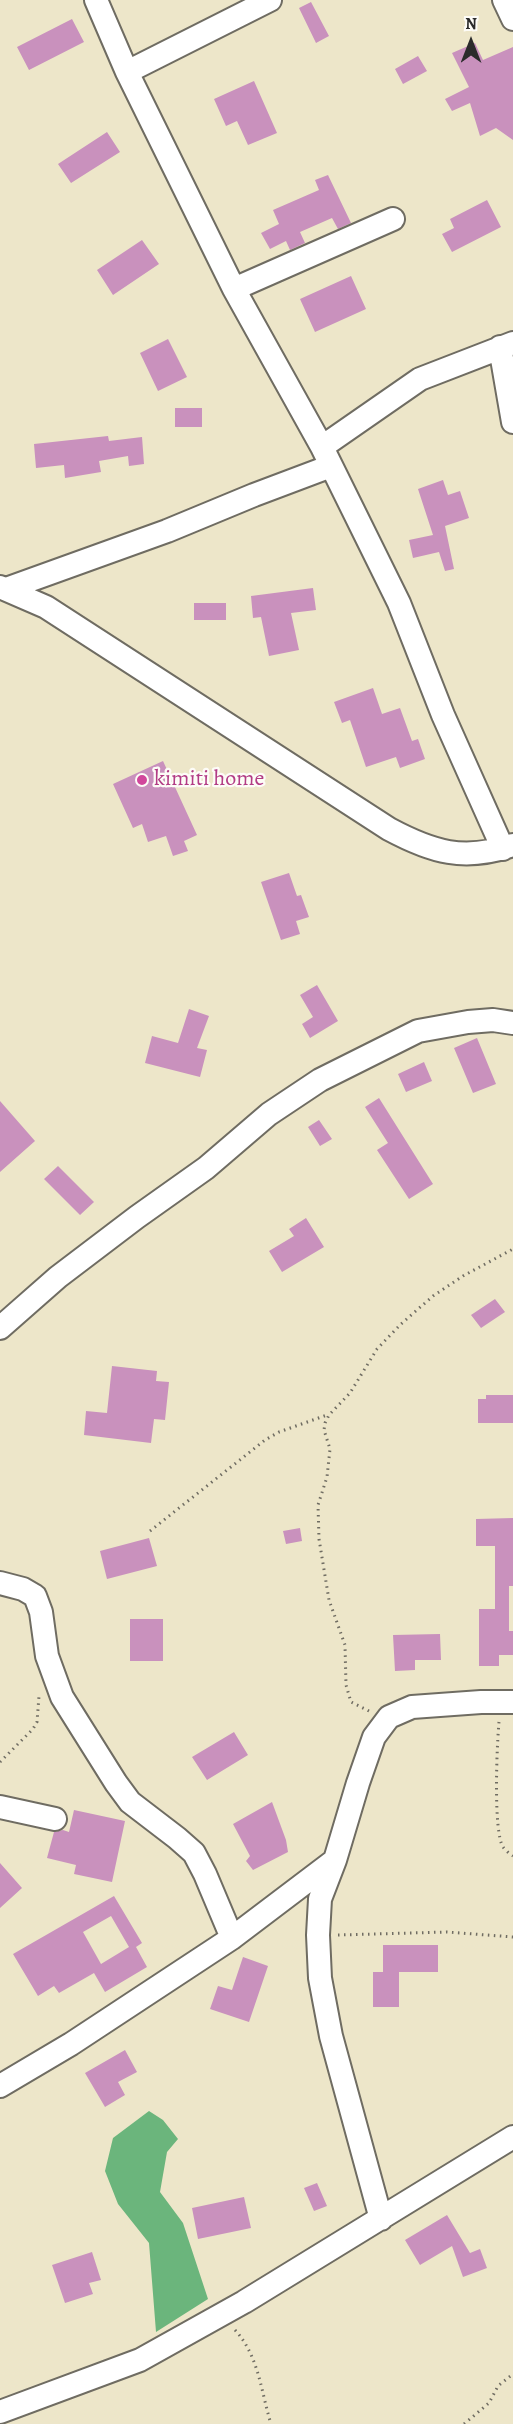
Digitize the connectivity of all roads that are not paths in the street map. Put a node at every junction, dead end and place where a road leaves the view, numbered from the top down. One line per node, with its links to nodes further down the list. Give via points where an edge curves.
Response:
1 (96, 0): 5 (street)
2 (270, 0): 5 (street)
3 (504, 0): 4 (street)
4 (513, 19)
5 (127, 72): 7 (street)
6 (393, 219): 7 (street)
7 (234, 289): 10 (street)
8 (507, 345): 9 (street); 10 (street, via 420,379)
9 (513, 422)
10 (326, 457): 11 (street, via 254,495 167,531); 12 (street, via 399,603 443,715)
11 (3, 588): 12 (street, via 46,607 413,842 451,854)
12 (508, 847)
13 (513, 1023): 14 (street, via 468,1022 418,1031 320,1080 269,1113 206,1168 67,1270)
14 (0, 1328)
15 (0, 1583): 20 (street, via 23,1588 36,1596 47,1656 62,1697 130,1802 194,1853)
16 (507, 1702): 19 (street, via 412,1707 389,1717 374,1737)
17 (0, 1807): 18 (street)
18 (55, 1819)
19 (335, 1860): 20 (street); 23 (street, via 320,1899 320,1978 331,2036)
20 (232, 1938): 21 (street)
21 (0, 2086)
22 (513, 2136): 23 (street)
23 (381, 2219): 24 (street, via 140,2361)
24 (0, 2412)

